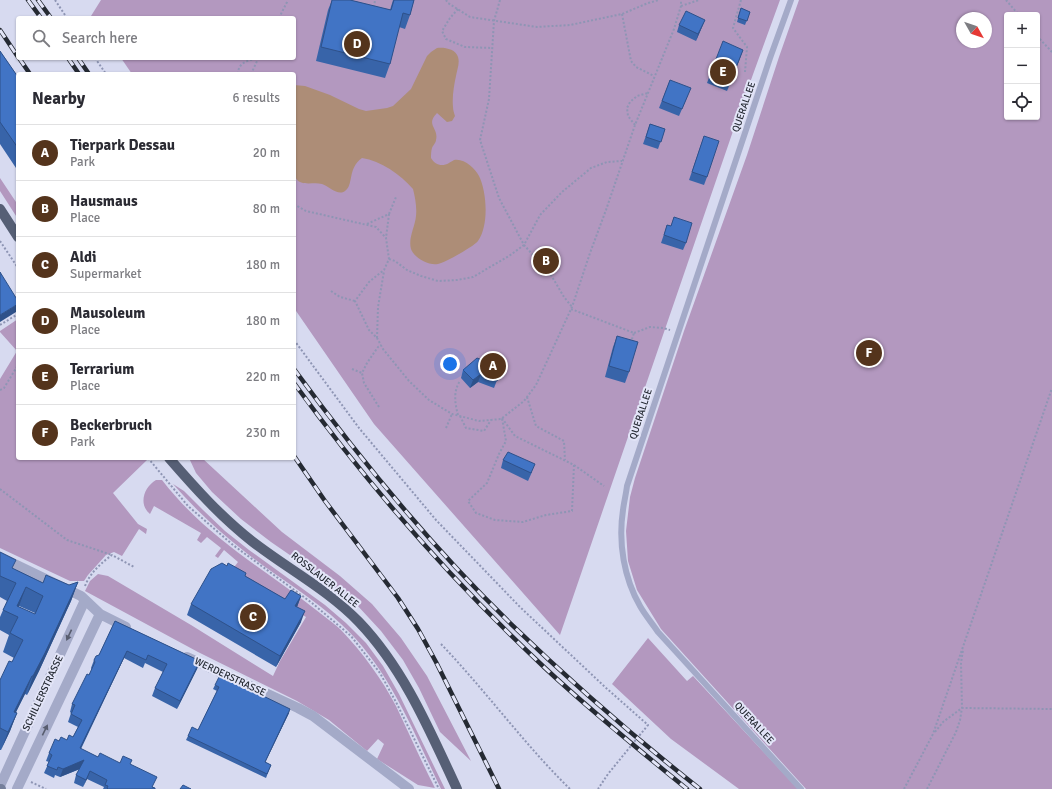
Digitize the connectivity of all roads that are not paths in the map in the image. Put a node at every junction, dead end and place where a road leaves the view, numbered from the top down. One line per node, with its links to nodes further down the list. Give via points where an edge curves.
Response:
1 (791, 0): 14 (lane, QUERALLEE, via 627,486 622,512 621,542 624,565 640,607 658,632)
2 (0, 209): 3 (main road)
3 (16, 234)
4 (171, 460): 13 (main road, ROSSLAUER ALLEE, via 210,504 235,527 335,601 376,641 410,693)
5 (0, 557): 6 (street)
6 (83, 598): 7 (street); 10 (street, SCHILLERSTRASSE, one-way to 10)
7 (100, 614): 8 (street); 11 (street, SCHILLERSTRASSE, one-way to 7)
8 (132, 630)
9 (181, 654): 12 (street, WERDERSTRASSE, via 312,716)
10 (0, 788)
11 (17, 789)
12 (409, 789)
13 (457, 789)
14 (801, 789)

